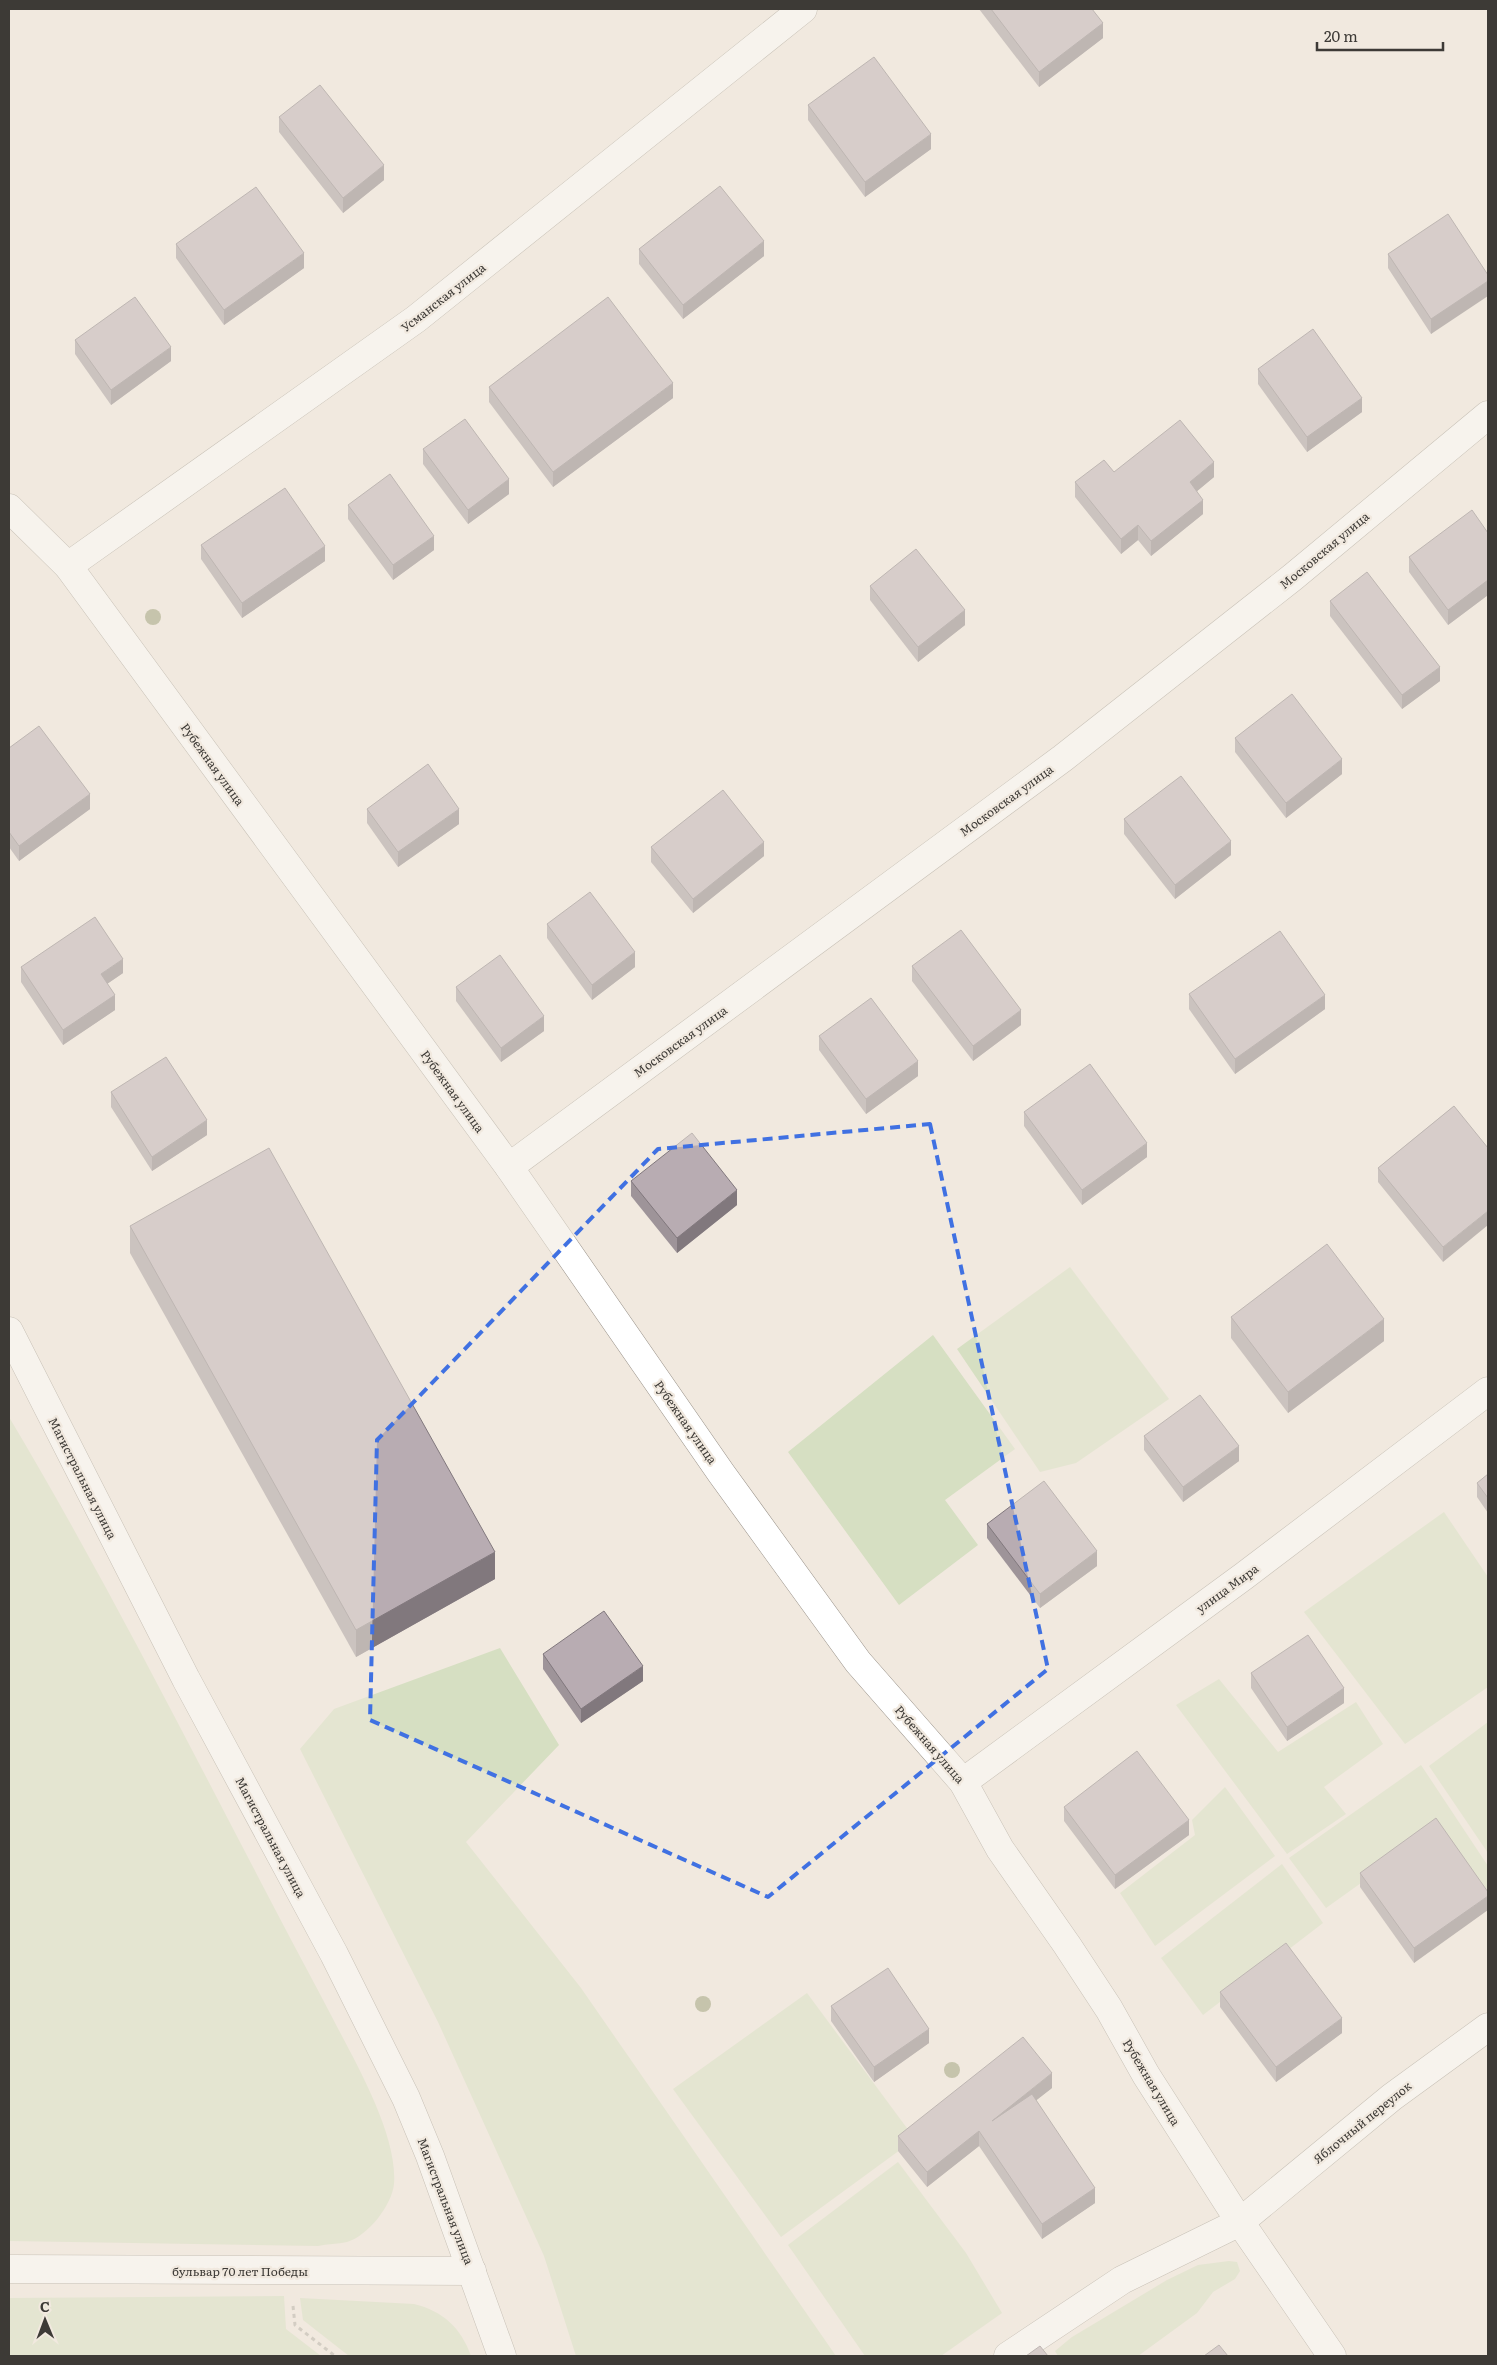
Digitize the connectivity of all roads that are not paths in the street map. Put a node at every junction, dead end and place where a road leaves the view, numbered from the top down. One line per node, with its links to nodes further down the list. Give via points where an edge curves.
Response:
1 (803, 9): 4 (street, Усманская улица, via 416,319)
2 (1488, 415): 5 (street, Московская улица, via 1293,577 1063,758)
3 (9, 508): 4 (street, Рубежная улица)
4 (68, 566): 5 (street, Рубежная улица)
5 (509, 1167): 8 (street, Рубежная улица, via 858,1662)
6 (9, 1331): 12 (street, Магистральная улица, via 186,1679 334,1954 402,2090)
7 (1488, 1391): 8 (street, улица Мира, via 1244,1576)
8 (963, 1782): 10 (street, Рубежная улица, via 1000,1849 1109,2009 1146,2075)
9 (1488, 2027): 10 (street, Яблочный переулок, via 1392,2097)
10 (1240, 2222): 14 (street, Яблочный переулок, via 1122,2280); 15 (street, Рубежная улица)
11 (9, 2269): 12 (street, бульвар 70 лет Победы)
12 (472, 2271): 13 (street, Магистральная улица)
13 (502, 2356)
14 (1008, 2356)
15 (1332, 2356)

